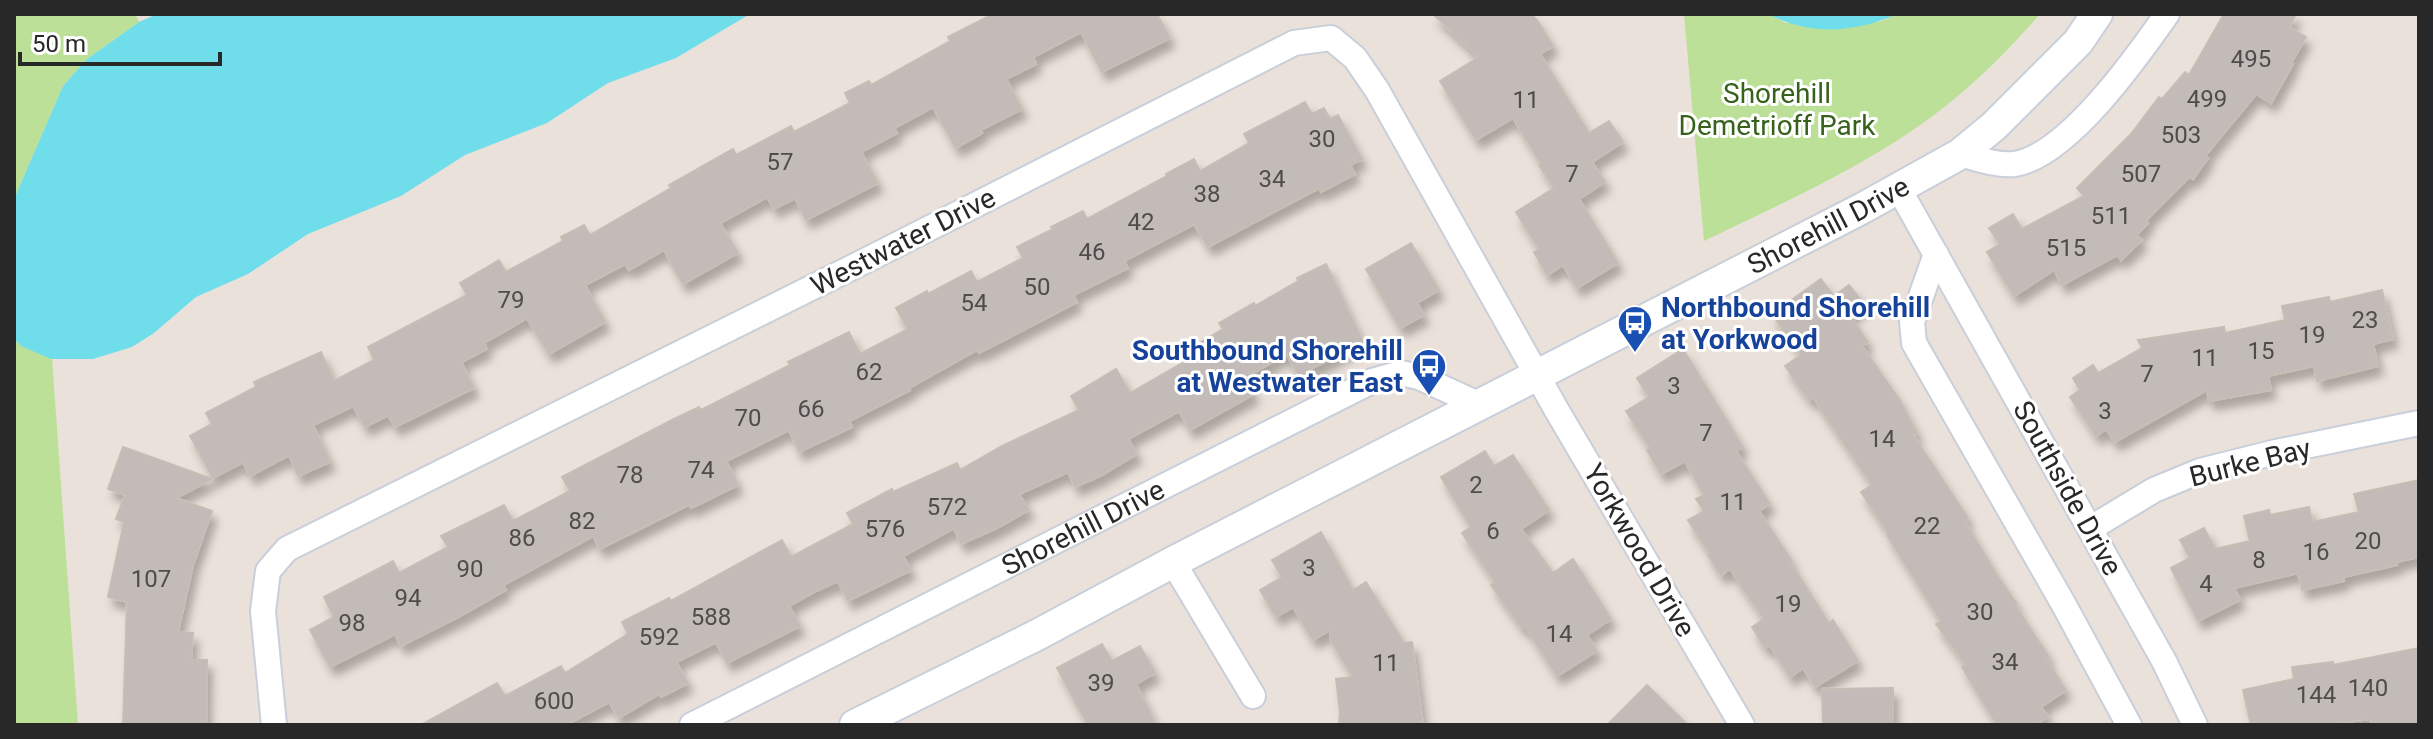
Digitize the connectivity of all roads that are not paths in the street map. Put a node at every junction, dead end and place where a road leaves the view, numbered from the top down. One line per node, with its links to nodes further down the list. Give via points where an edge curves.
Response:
1 (2097, 14): 3 (street, Shorehill Drive, via 2078,42)
2 (2167, 14): 3 (street, via 2141,51 2052,148 2014,164)
3 (1960, 154): 4 (street, Shorehill Drive)
4 (1899, 189): 5 (street, Southside Drive); 6 (street, Shorehill Drive)
5 (1936, 254): 9 (street, Southside Drive); 16 (street, via 1912,322 1914,343)
6 (1537, 376): 7 (street, Shorehill Drive); 12 (street, Westwater Drive, via 1355,58 1331,38 1294,43 287,549 268,571 263,611); 15 (street, Yorkwood Drive)
7 (1480, 405): 10 (street, Shorehill Drive); 13 (street, Shorehill Drive, via 1401,373 1372,381)
8 (2419, 423): 9 (street, Burke Bay, via 2200,471 2154,490)
9 (2091, 528): 17 (street, Southside Drive)
10 (1173, 562): 11 (street); 14 (street, Shorehill Drive)
11 (1253, 696)
12 (274, 725)
13 (692, 725)
14 (855, 725)
15 (1742, 725)
16 (2129, 725)
17 (2195, 725)

